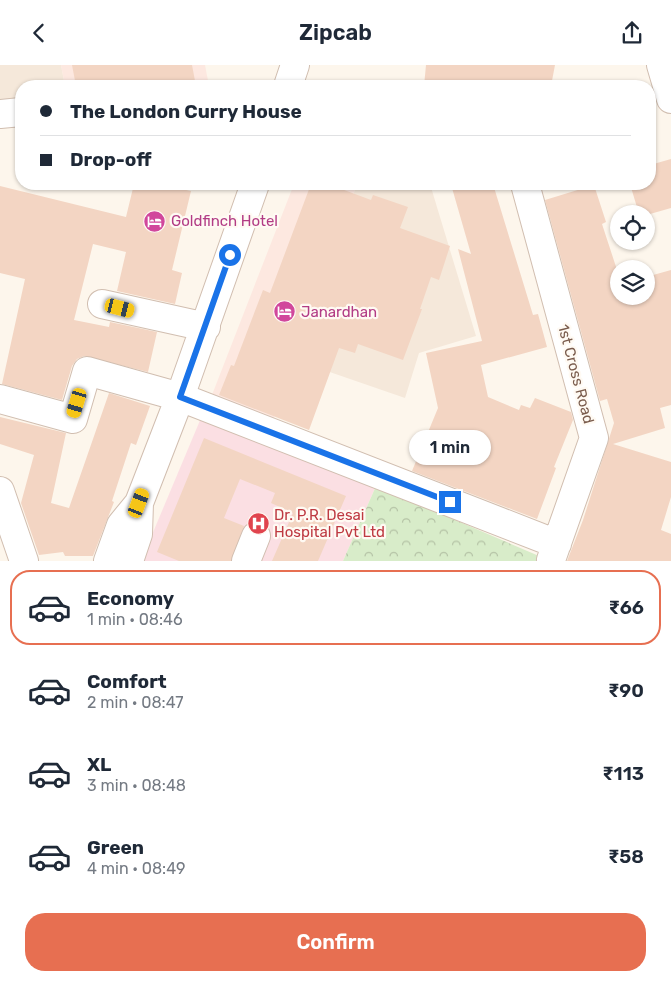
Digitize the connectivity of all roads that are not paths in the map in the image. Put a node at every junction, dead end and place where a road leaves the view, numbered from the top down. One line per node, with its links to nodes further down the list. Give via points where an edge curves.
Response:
1 (295, 65): 3 (street)
2 (661, 65): 4 (street)
3 (290, 80)
4 (671, 99)
5 (15, 113): 6 (street)
6 (0, 114)
7 (253, 190): 10 (street)
8 (527, 190): 15 (street, 1st Cross Road, via 594,438)
9 (102, 304): 10 (street)
10 (206, 327): 11 (street)
11 (180, 397): 12 (street, via 87,371 73,419); 14 (street); 15 (street)
12 (0, 399)
13 (0, 491): 16 (street)
14 (139, 503): 17 (street, via 121,525); 18 (street, via 138,535)
15 (554, 552)
16 (24, 561)
17 (108, 561)
18 (130, 561)

